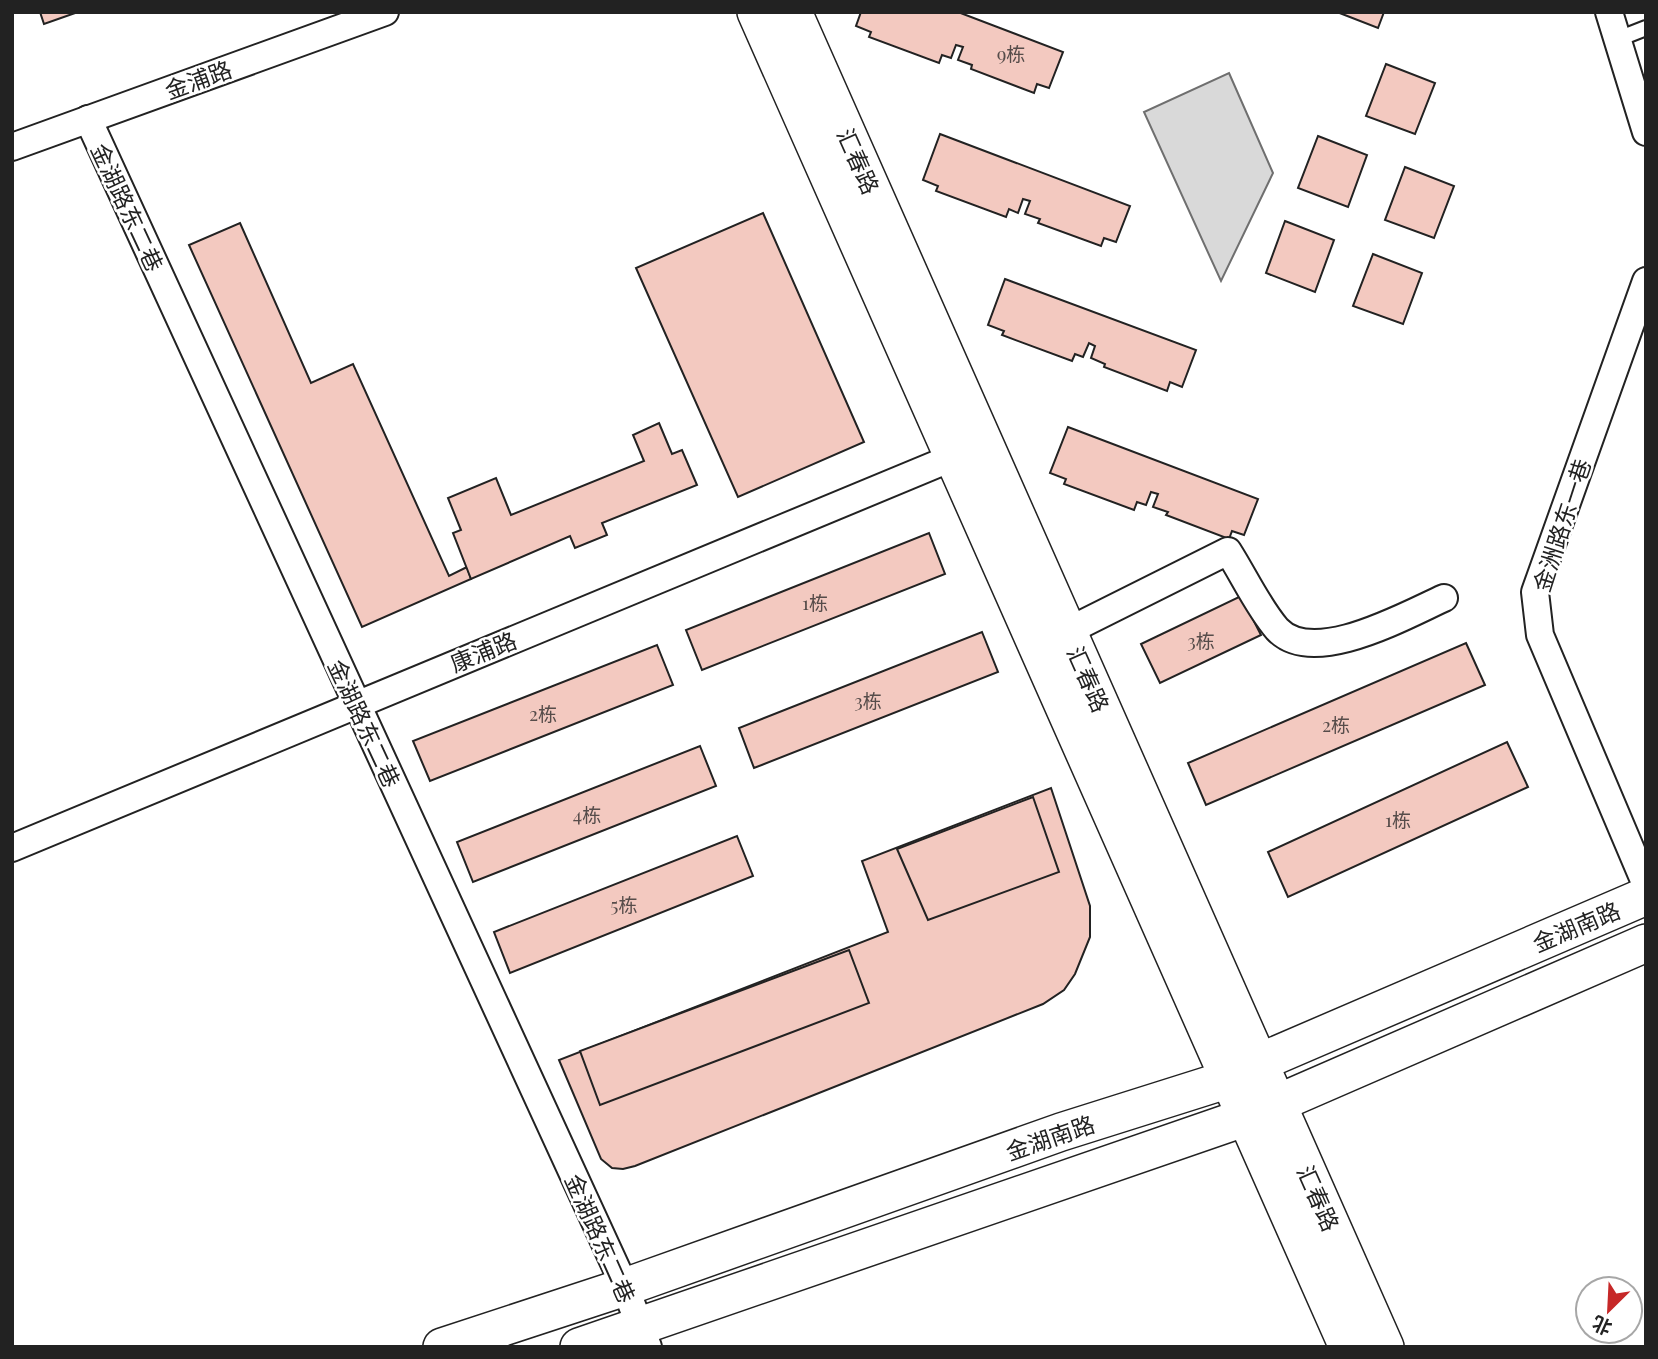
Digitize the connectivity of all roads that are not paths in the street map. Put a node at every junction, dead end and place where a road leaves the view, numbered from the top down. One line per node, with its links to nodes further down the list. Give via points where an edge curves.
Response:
1 (385, 12): 7 (street, 金浦路)
2 (756, 12): 11 (main road, 汇春路)
3 (793, 12): 13 (main road, 汇春路)
4 (1609, 12): 6 (street)
5 (1646, 28): 6 (lane)
6 (1618, 39): 8 (street)
7 (88, 119): 9 (street, 金浦路); 14 (street, 金湖路东二巷)
8 (1645, 126)
9 (12, 147)
10 (1646, 281): 16 (street, 金洲路东一巷, via 1535,592 1540,635)
11 (954, 457): 14 (street, 康浦路); 19 (main road, 汇春路)
12 (1444, 598): 13 (street, via 1351,639 1307,643 1279,631 1228,551)
13 (1068, 631): 19 (main road, 汇春路)
14 (356, 704): 15 (street, 康浦路); 21 (street, 金湖路东二巷)
15 (12, 848)
16 (1646, 885)
17 (1646, 896): 19 (main road, 金湖南路)
18 (1646, 943): 20 (main road, 金湖南路)
19 (1244, 1071): 20 (main road, 汇春路); 21 (main road, 金湖南路)
20 (1262, 1111): 22 (main road, 金湖南路); 25 (main road, 汇春路); 26 (main road, 汇春路)
21 (625, 1287): 22 (street, 金湖路东二巷); 23 (main road, 金湖南路)
22 (643, 1337): 24 (main road, 金湖南路)
23 (442, 1347)
24 (579, 1347)
25 (1348, 1347)
26 (1385, 1347)

